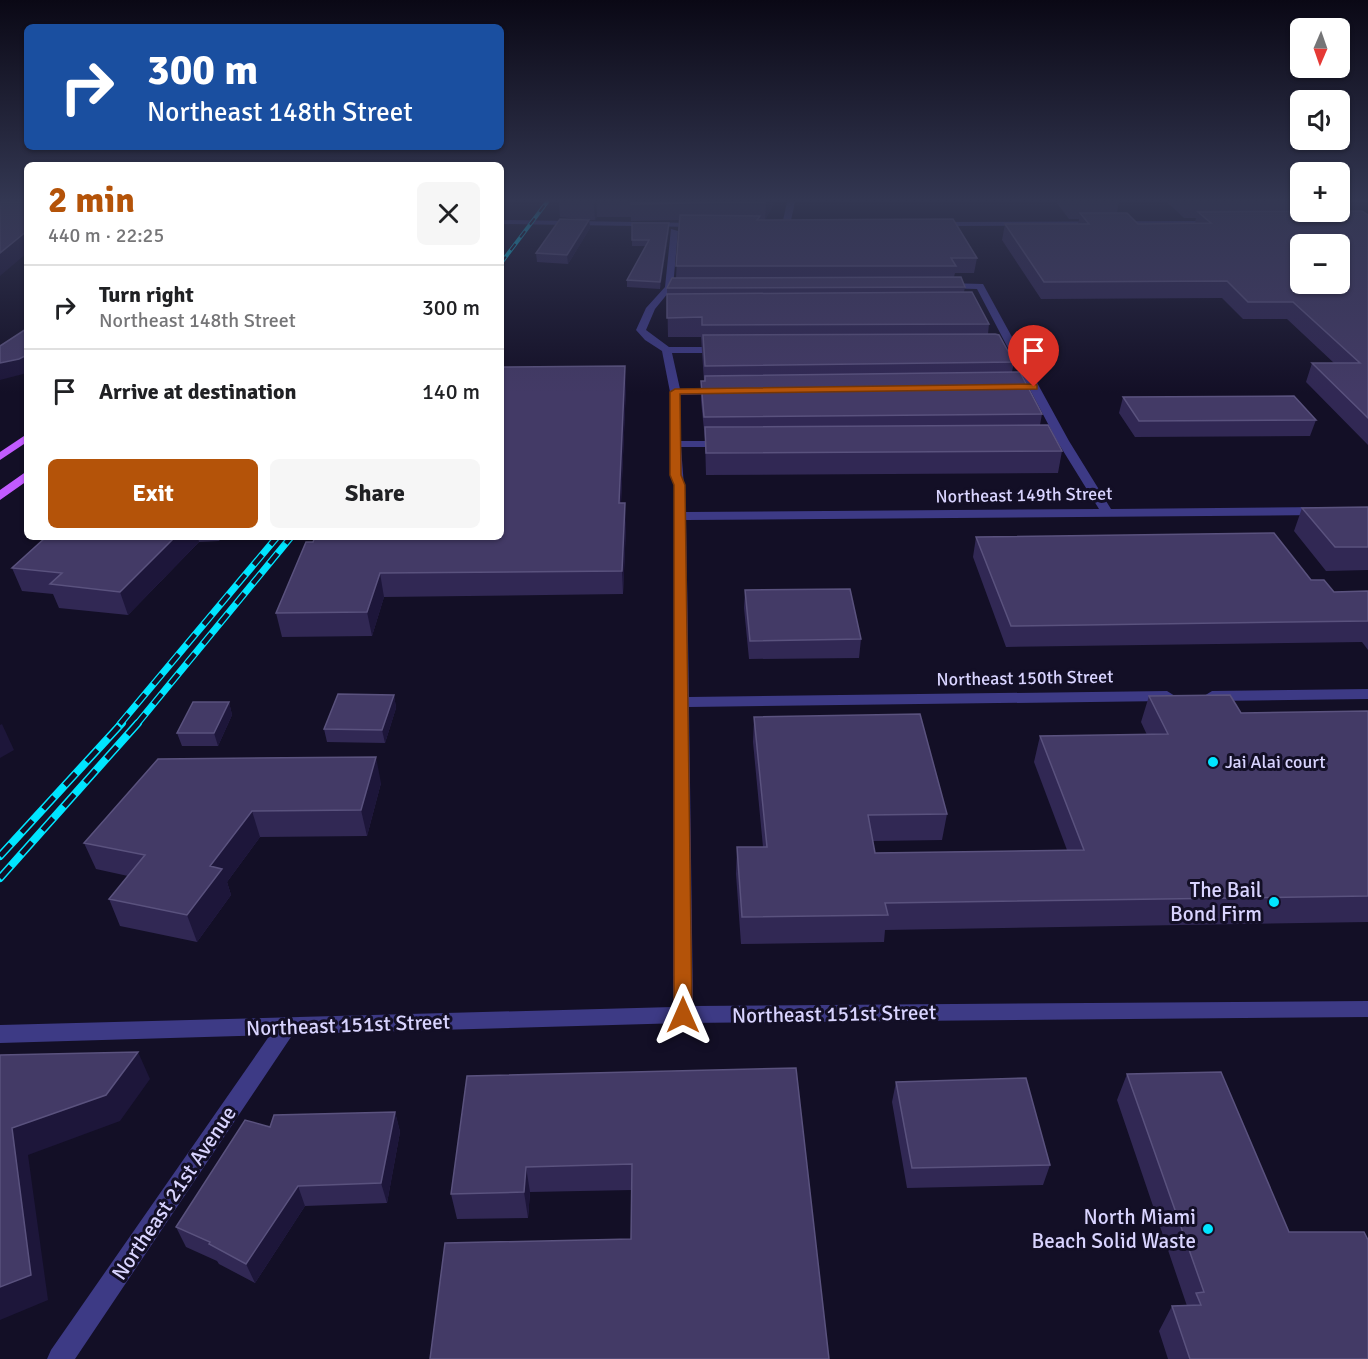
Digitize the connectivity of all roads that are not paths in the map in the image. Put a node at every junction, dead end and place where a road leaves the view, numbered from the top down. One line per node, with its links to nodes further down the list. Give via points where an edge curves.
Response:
1 (675, 265): 5 (street, via 675,287 643,322 642,330)
2 (932, 286): 4 (street, via 980,286 984,306)
3 (1002, 349): 4 (street)
4 (1014, 349): 8 (street)
5 (667, 350): 6 (street); 10 (street)
6 (739, 350)
7 (1022, 387): 8 (street)
8 (1034, 387): 18 (street, via 1057,442)
9 (735, 391): 10 (street)
10 (675, 392): 12 (street)
11 (24, 439): 14 (main road)
12 (675, 444): 13 (street); 19 (street)
13 (734, 444)
14 (0, 457)
15 (24, 477): 16 (main road)
16 (0, 496)
17 (1335, 510): 18 (street, Northeast 149th Street)
18 (1107, 512): 19 (street, Northeast 149th Street)
19 (680, 516): 21 (street)
20 (1368, 694): 21 (street, Northeast 150th Street)
21 (682, 702): 23 (street)
22 (1368, 1009): 23 (street, Northeast 151st Street)
23 (683, 1015): 24 (street, Northeast 151st Street)
24 (287, 1027): 25 (street, Northeast 151st Street); 26 (street, Northeast 21st Avenue)
25 (4, 1032)
26 (60, 1359)

